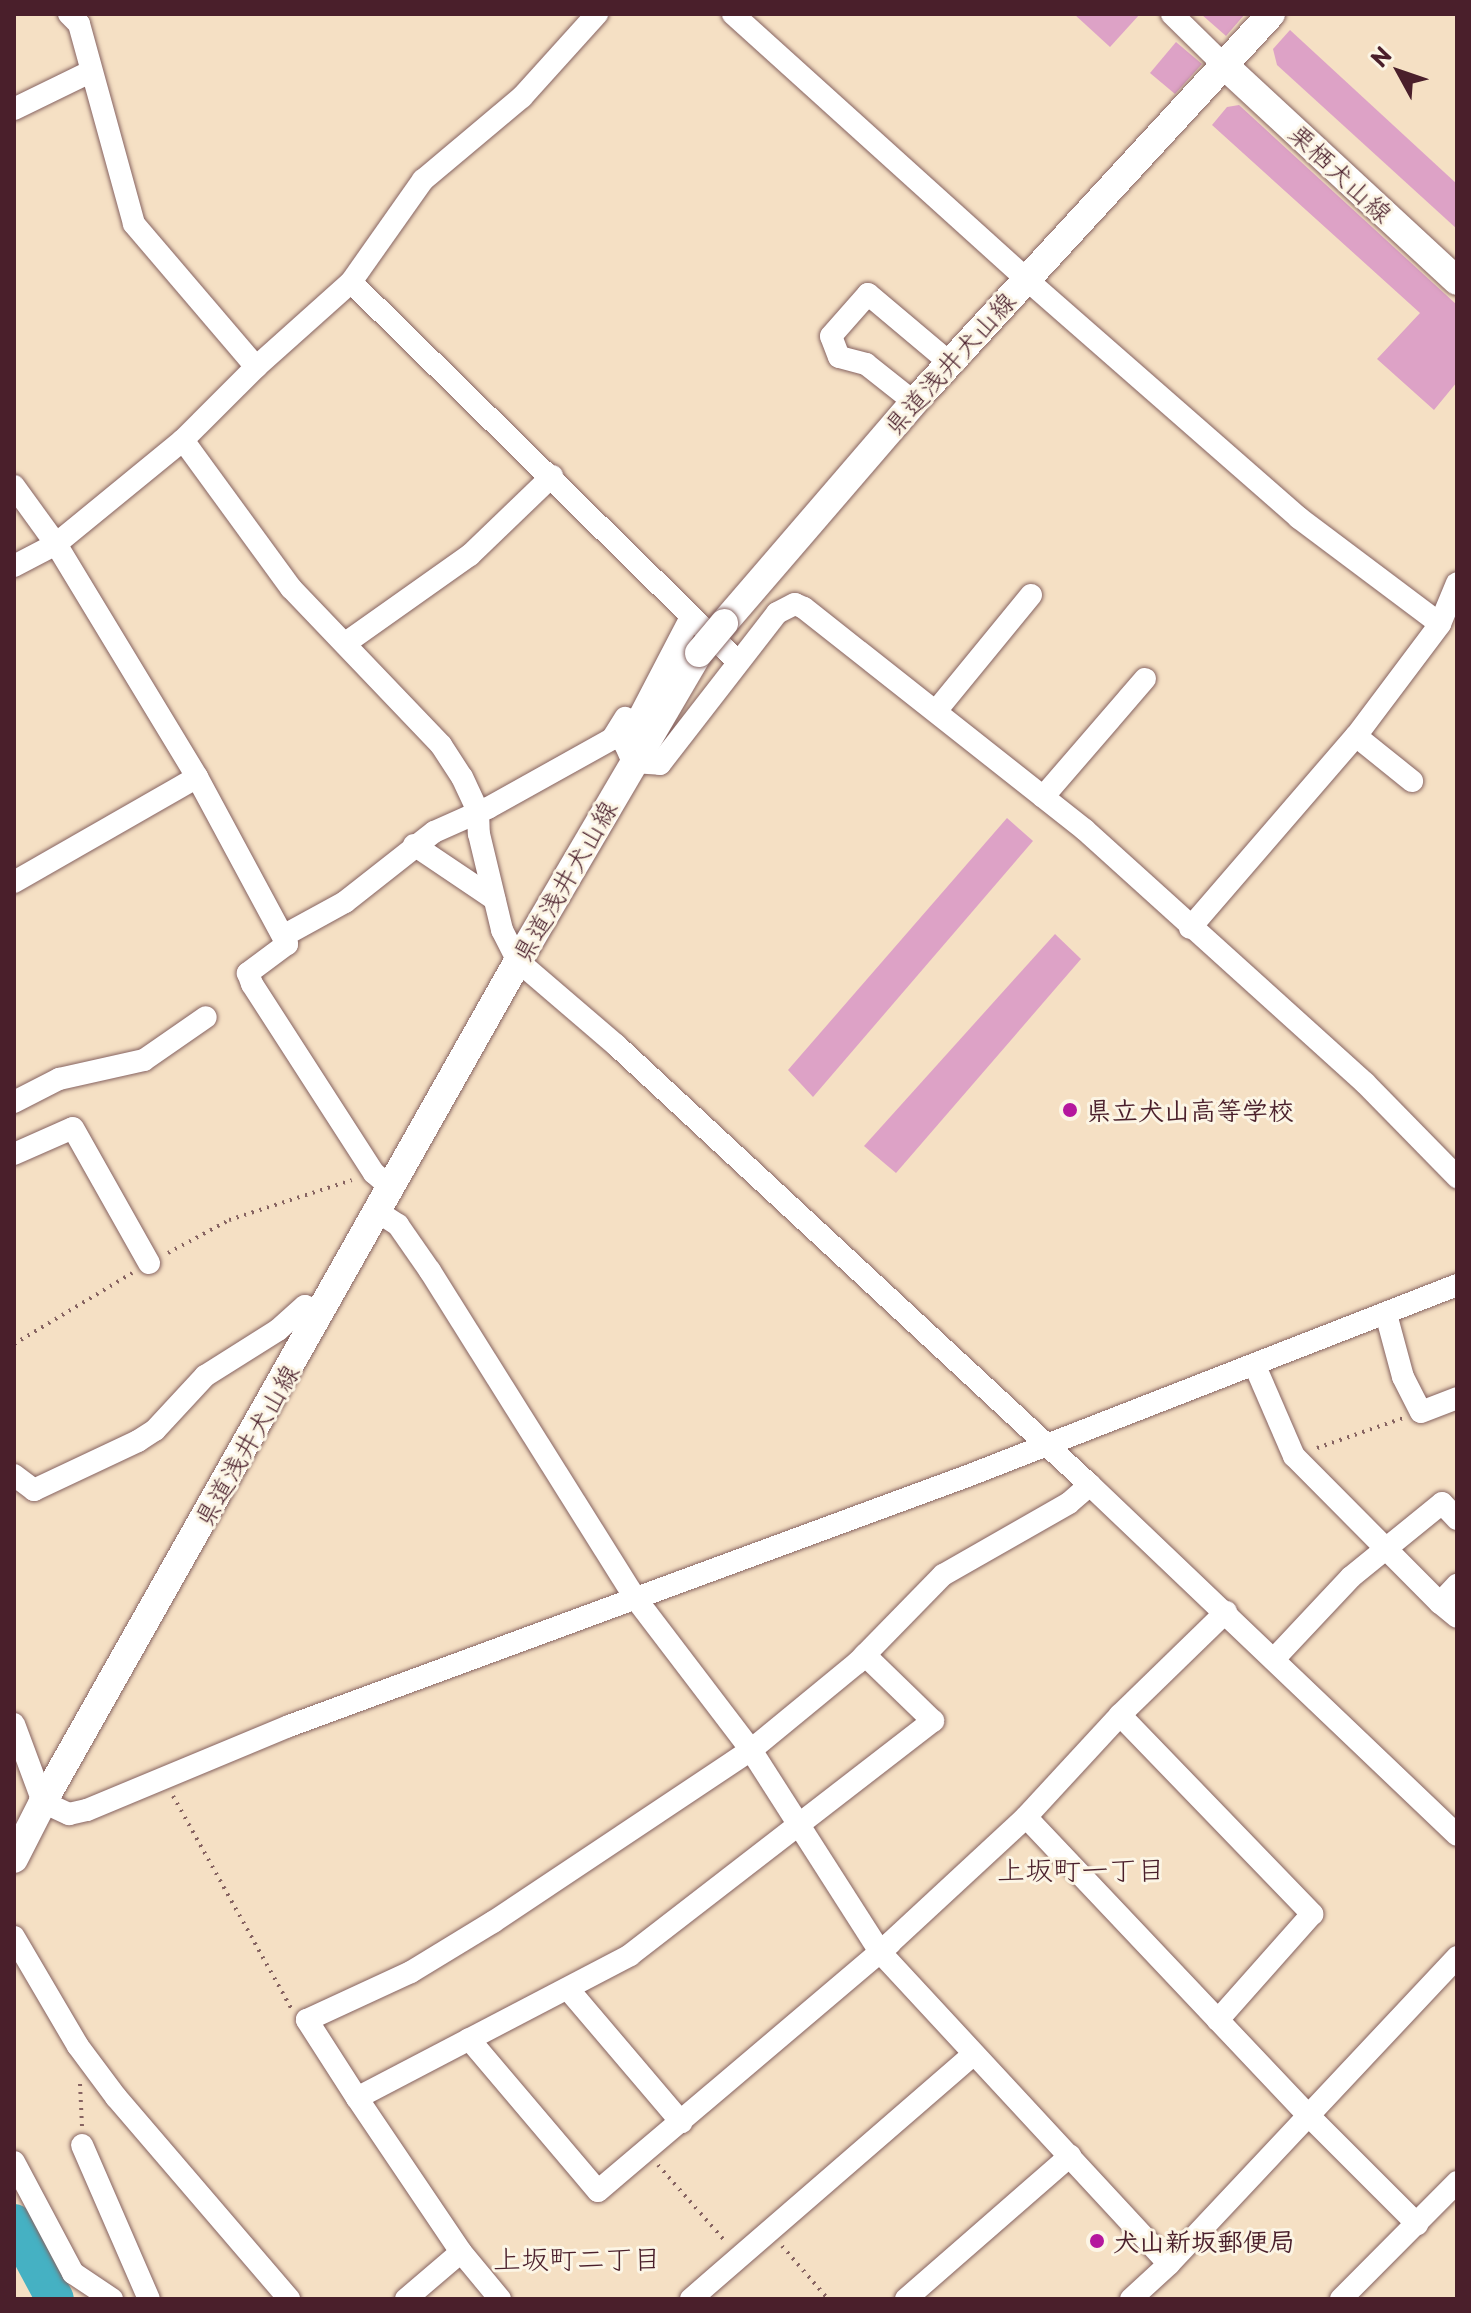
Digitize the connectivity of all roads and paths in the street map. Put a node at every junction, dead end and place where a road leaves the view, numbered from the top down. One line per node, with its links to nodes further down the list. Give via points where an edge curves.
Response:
1 (69, 14): 7 (street, via 79,24)
2 (597, 14): 11 (street, via 522,97 423,180)
3 (733, 14): 9 (street)
4 (1172, 14): 6 (street)
5 (1271, 14): 6 (main road, 県道浅井犬山線)
6 (1225, 66): 9 (main road, 県道浅井犬山線); 10 (main road, 栗栖犬山線)
7 (90, 72): 8 (street); 13 (street, via 134,224)
8 (14, 109)
9 (1025, 278): 12 (main road, 県道浅井犬山線); 23 (street, via 1299,518)
10 (1457, 281)
11 (351, 282): 13 (street); 16 (street)
12 (950, 363): 14 (main road, 県道浅井犬山線); 14 (street, via 868,294 831,336 839,357 866,364)
13 (256, 367): 15 (street)
14 (914, 402): 30 (main road, 県道浅井犬山線, bridge, via 699,653)
15 (183, 440): 18 (street); 24 (street, via 291,588)
16 (552, 476): 22 (street); 24 (street, via 470,555)
17 (14, 486): 18 (street)
18 (56, 544): 19 (street); 31 (street)
19 (14, 566)
20 (1457, 583): 23 (street)
21 (1031, 595): 28 (street)
22 (690, 619): 25 (street); 27 (street)
23 (1440, 624): 29 (street)
24 (347, 642): 34 (street, via 441,745)
25 (738, 662): 28 (street, via 777,613 795,604); 30 (street, via 660,764)
26 (1145, 679): 33 (street)
27 (650, 691): 30 (street, via 625,744); 34 (street, via 636,702 612,739)
28 (936, 711): 33 (street)
29 (1356, 736): 32 (street); 38 (street)
30 (633, 762): 40 (main road, 県道浅井犬山線)
31 (197, 777): 36 (street); 39 (street)
32 (1412, 781)
33 (1043, 797): 38 (street)
34 (478, 811): 35 (street); 37 (street)
35 (414, 845): 37 (street); 39 (street, via 345,902)
36 (14, 882)
37 (494, 899): 40 (street)
38 (1190, 928): 44 (street, via 1365,1083)
39 (283, 936): 45 (street, via 287,944 248,973 252,984)
40 (518, 961): 45 (main road, 県道浅井犬山線); 54 (street, via 616,1045)
41 (206, 1017): 42 (street, via 144,1060 59,1079)
42 (14, 1102)
43 (14, 1154): 46 (street, via 73,1128)
44 (1457, 1177)
45 (381, 1191): 46 (path, via 229,1220); 48 (main road, 県道浅井犬山線); 61 (street)
46 (149, 1263): 50 (path)
47 (1457, 1285): 49 (street)
48 (321, 1313): 56 (street, via 305,1306 278,1330 205,1376 138,1441 34,1490); 70 (main road, 県道浅井犬山線)
49 (1386, 1314): 51 (street); 53 (street, via 1403,1377)
50 (14, 1344)
51 (1255, 1366): 54 (street); 55 (street)
52 (1457, 1398): 53 (street)
53 (1421, 1412): 55 (path)
54 (1047, 1445): 57 (street); 61 (street)
55 (1294, 1456): 59 (street)
56 (14, 1475)
57 (1090, 1485): 63 (street); 64 (street, via 1069,1503 943,1575)
58 (1457, 1519): 59 (street, via 1442,1503)
59 (1386, 1548): 62 (street); 65 (street, via 1351,1577)
60 (1457, 1585): 62 (street)
61 (636, 1599): 68 (street); 69 (street, via 289,1726)
62 (1449, 1610)
63 (1226, 1612): 65 (street); 66 (street)
64 (865, 1655): 68 (street); 72 (street, via 933,1721)
65 (1274, 1659): 73 (street)
66 (1120, 1715): 71 (street); 80 (street, via 1312,1914)
67 (14, 1724): 70 (street)
68 (751, 1750): 72 (street); 79 (street, via 470,1937 411,1972)
69 (164, 1779): 70 (street, via 69,1814); 79 (path, via 297,2019)
70 (43, 1802): 74 (main road, 県道浅井犬山線)
71 (1026, 1817): 76 (street); 80 (street)
72 (800, 1825): 76 (street); 78 (street, via 630,1955)
73 (1457, 1835)
74 (14, 1859)
75 (14, 1937): 82 (street)
76 (880, 1952): 83 (street); 86 (street)
77 (1457, 1957): 85 (street)
78 (568, 1989): 81 (street); 86 (street)
79 (307, 2020): 84 (street)
80 (1218, 2020): 85 (street)
81 (469, 2039): 84 (street); 88 (street, via 598,2191)
82 (78, 2046): 87 (path); 99 (street)
83 (973, 2055): 89 (street); 93 (street)
84 (357, 2098): 94 (street)
85 (1307, 2114): 92 (street); 96 (street)
86 (681, 2122): 88 (street)
87 (82, 2145): 98 (street)
88 (646, 2151): 95 (path)
89 (1070, 2156): 96 (street); 104 (street)
90 (14, 2162): 97 (street, via 73,2273)
91 (1457, 2182): 92 (street)
92 (1417, 2224): 106 (street)
93 (770, 2232): 95 (street); 103 (path)
94 (461, 2252): 100 (street); 101 (street)
95 (739, 2257): 102 (street)
96 (1169, 2264): 105 (street)
97 (112, 2299)
98 (149, 2299)
99 (289, 2299)
100 (406, 2299)
101 (500, 2299)
102 (691, 2299)
103 (828, 2299)
104 (906, 2299)
105 (1131, 2299)
106 (1341, 2299)

